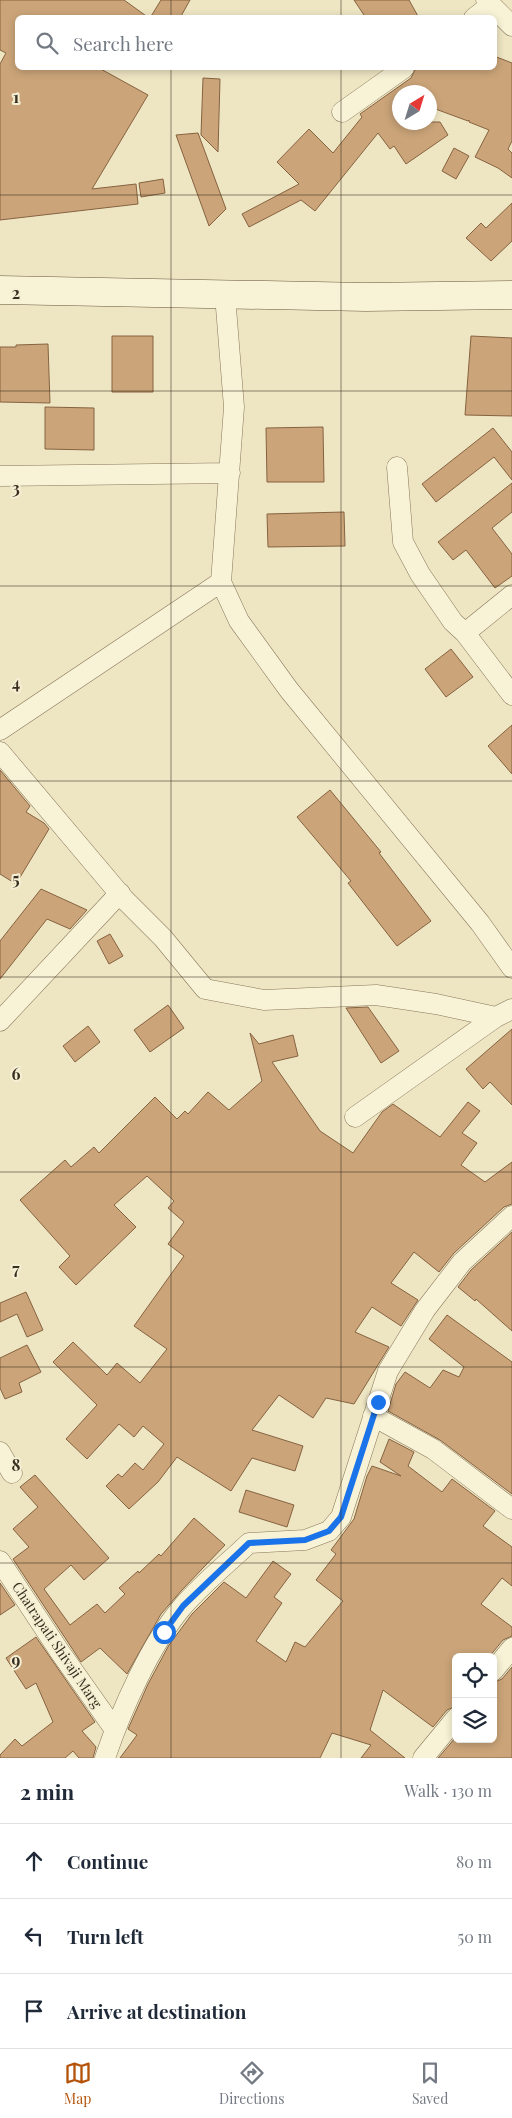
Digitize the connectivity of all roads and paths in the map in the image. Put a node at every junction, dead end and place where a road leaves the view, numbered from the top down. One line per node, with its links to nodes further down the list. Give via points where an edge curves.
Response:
1 (489, 3): 2 (street); 3 (street)
2 (477, 15)
3 (512, 26)
4 (401, 70): 5 (street)
5 (342, 112)
6 (0, 290): 7 (street)
7 (225, 295): 8 (street); 10 (street, via 234,407)
8 (512, 295)
9 (397, 467): 14 (street, via 403,542 420,574)
10 (230, 472): 11 (street); 12 (street)
11 (0, 476)
12 (221, 582): 16 (street); 19 (street, via 239,621 289,690 474,916)
13 (512, 595): 14 (street)
14 (464, 633): 15 (street)
15 (512, 695)
16 (0, 730)
17 (0, 752): 18 (street)
18 (120, 893): 20 (street, via 164,938 205,989 264,1000 376,995); 21 (street)
19 (512, 968)
20 (504, 1013): 22 (street)
21 (0, 1021)
22 (355, 1117)
23 (512, 1216): 24 (street, via 462,1262 425,1310 388,1371)
24 (373, 1416): 27 (street, via 433,1449); 32 (street, via 341,1517 329,1531 305,1540 249,1543 183,1606 164,1632)
25 (0, 1452): 26 (street)
26 (12, 1473)
27 (512, 1510)
28 (0, 1561): 32 (street, Chatrapati Shivaji Marg)
29 (512, 1648): 30 (street)
30 (497, 1666)
31 (452, 1723): 34 (street)
32 (115, 1730): 33 (street)
33 (107, 1757)
34 (423, 1758)

